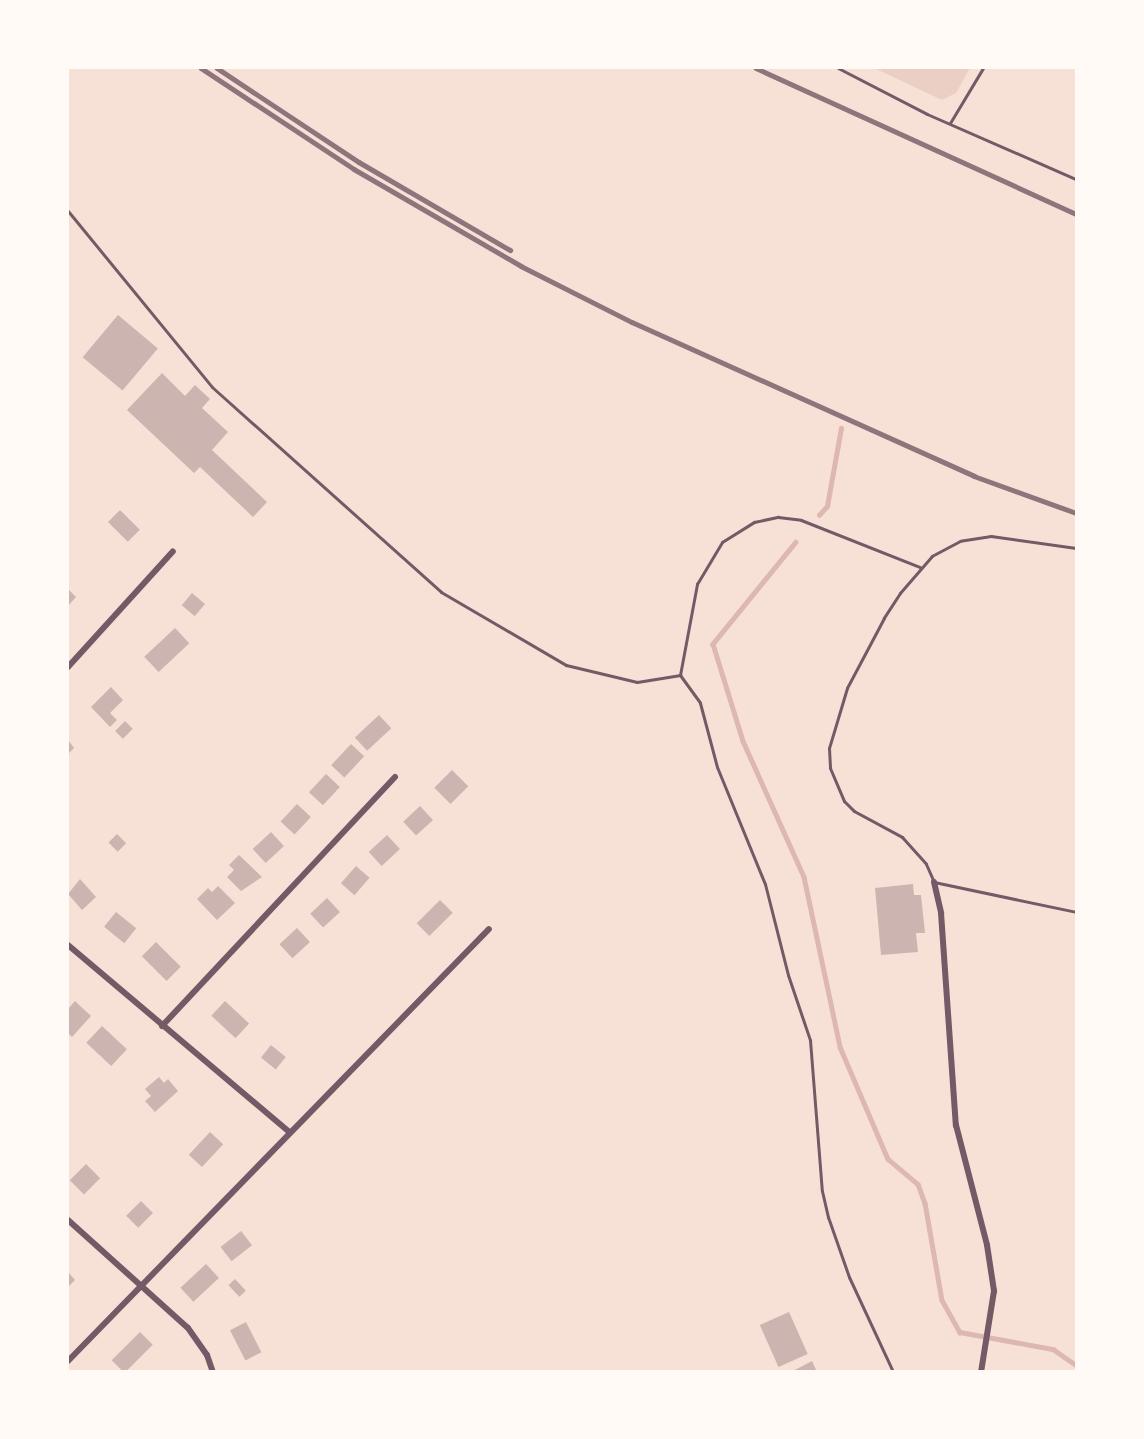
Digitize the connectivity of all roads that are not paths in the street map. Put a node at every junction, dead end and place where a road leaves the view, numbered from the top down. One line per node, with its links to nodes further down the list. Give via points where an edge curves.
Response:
1 (838, 68): 3 (lane)
2 (983, 68): 3 (lane)
3 (950, 124): 4 (lane)
4 (1077, 179)
5 (68, 211): 10 (lane, via 212,387 441,592 566,665 637,681)
6 (1077, 548): 8 (lane, via 977,537 946,547)
7 (173, 551): 9 (street)
8 (920, 567): 10 (lane, via 842,534 790,518 754,522 722,542 697,584); 12 (lane, via 884,618 847,688 829,748 830,768 844,801 854,811 902,837 926,864)
9 (68, 667)
10 (680, 675): 22 (lane, via 700,703 717,767 765,884 788,975 810,1040 822,1191 828,1217 849,1276)
11 (395, 777): 16 (street)
12 (934, 882): 13 (lane); 23 (street, via 941,914 949,1076 959,1145 991,1271 990,1328)
13 (1077, 912)
14 (489, 929): 17 (street)
15 (68, 945): 16 (street)
16 (162, 1026): 17 (street)
17 (289, 1132): 19 (street)
18 (68, 1220): 19 (street)
19 (142, 1284): 20 (street); 21 (street, via 188,1328)
20 (68, 1361)
21 (213, 1371)
22 (894, 1371)
23 (981, 1371)

